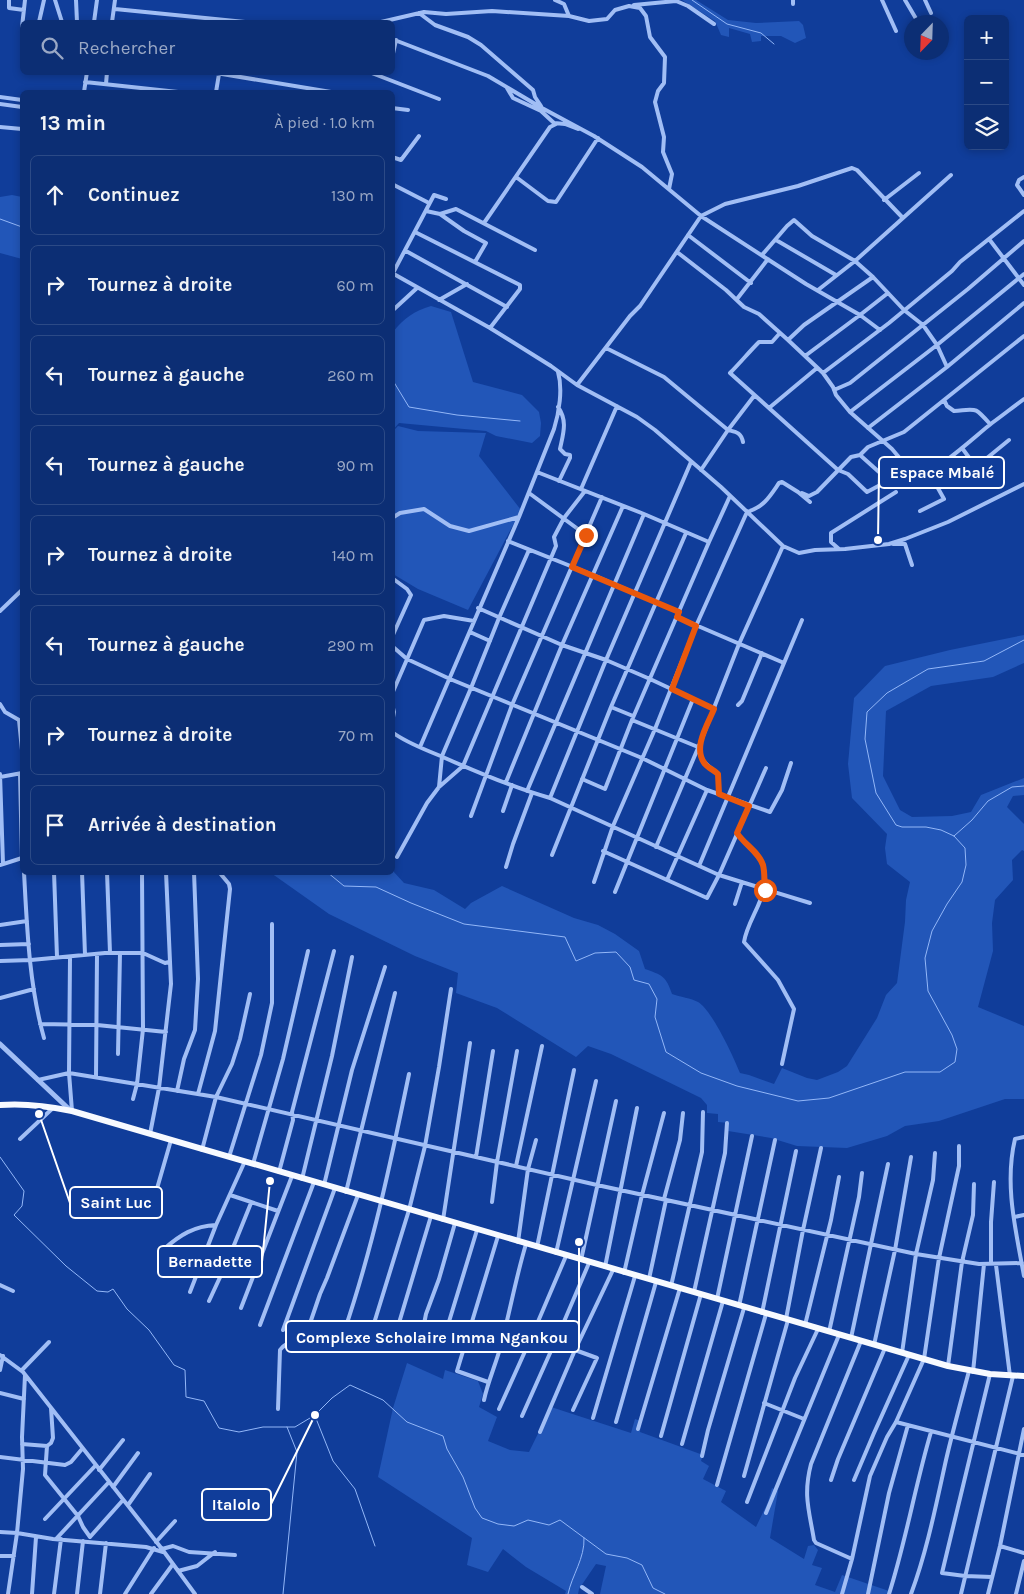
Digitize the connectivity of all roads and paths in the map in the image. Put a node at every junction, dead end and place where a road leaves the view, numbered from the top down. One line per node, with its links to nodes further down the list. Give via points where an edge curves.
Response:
1 (9, 0): 14 (street, via 9,8)
2 (25, 0): 14 (street)
3 (44, 0): 20 (street)
4 (55, 0): 21 (street)
5 (76, 0): 22 (street)
6 (97, 0): 23 (street)
7 (115, 0): 13 (street)
8 (555, 0): 18 (street, via 564,4)
9 (882, 0): 28 (street)
10 (905, 0): 17 (street)
11 (925, 0): 16 (street)
12 (629, 6): 18 (street, via 615,10 607,19 589,21); 27 (street, via 676,1); 61 (street, via 642,10 650,37 665,57 664,83 654,102 672,174)
13 (114, 9): 24 (street); 25 (street)
14 (24, 10): 19 (street)
15 (419, 13): 18 (street, via 492,11); 26 (street); 48 (street, via 435,25 481,45 533,90)
16 (931, 13)
17 (914, 15)
18 (569, 16)
19 (23, 20)
20 (39, 20)
21 (61, 20)
22 (76, 20)
23 (94, 20)
24 (112, 20)
25 (225, 20)
26 (389, 20)
27 (714, 24)
28 (896, 32)
29 (395, 39): 37 (street, via 481,72)
30 (87, 75): 35 (street)
31 (107, 75): 36 (street)
32 (219, 75): 40 (street)
33 (225, 75): 41 (street)
34 (385, 75): 43 (street)
35 (86, 82): 36 (street); 38 (street)
36 (106, 84): 39 (street)
37 (507, 88): 48 (street); 50 (street, via 514,98 541,111)
38 (84, 90)
39 (160, 90)
40 (216, 90)
41 (319, 90)
42 (0, 97): 44 (street)
43 (439, 99)
44 (20, 100)
45 (0, 104): 46 (street)
46 (20, 107)
47 (395, 108): 49 (street)
48 (542, 108): 54 (street)
49 (408, 110)
50 (556, 124): 54 (street, via 565,124); 58 (street, via 550,127)
51 (0, 127): 52 (street)
52 (20, 129)
53 (419, 136): 55 (street, via 401,160)
54 (596, 137): 58 (street, via 556,202 548,201); 61 (street, via 622,152)
55 (395, 158)
56 (919, 173): 64 (street)
57 (951, 175): 70 (street)
58 (516, 177): 71 (street)
59 (1024, 177): 62 (street, via 1017,185)
60 (395, 186): 65 (street)
61 (669, 190): 69 (street)
62 (1024, 194)
63 (446, 199): 65 (street, via 434,195)
64 (884, 200): 69 (street, via 852,168 798,186 725,204); 70 (street)
65 (429, 203): 66 (street)
66 (426, 210): 68 (street); 72 (street)
67 (1024, 211): 74 (street)
68 (440, 214): 71 (street, via 456,209); 84 (street, via 486,242)
69 (701, 216): 73 (street); 80 (street)
70 (902, 218): 83 (street)
71 (484, 223): 77 (street)
72 (415, 232): 78 (street); 84 (street)
73 (688, 235): 79 (street); 91 (street)
74 (989, 239): 82 (street); 103 (street)
75 (776, 240): 80 (street); 83 (street, via 794,220 812,236); 88 (street)
76 (1024, 241): 82 (street)
77 (535, 250)
78 (406, 251): 85 (street); 92 (street)
79 (677, 252): 97 (street); 112 (street)
80 (762, 255): 81 (street)
81 (768, 259): 91 (street); 95 (street)
82 (1004, 259): 90 (street); 105 (street)
83 (856, 261): 88 (street); 89 (street)
84 (475, 262): 101 (street, via 520,285)
85 (395, 270)
86 (395, 274): 94 (street)
87 (1024, 274): 90 (street)
88 (836, 275): 95 (street)
89 (873, 277): 96 (street); 99 (street)
90 (1019, 278): 93 (street); 111 (street)
91 (751, 283): 97 (street)
92 (467, 284): 98 (street); 101 (street)
93 (1024, 284)
94 (417, 288): 98 (street); 102 (street)
95 (818, 290): 99 (street)
96 (888, 292): 103 (street); 104 (street)
97 (737, 299): 108 (street)
98 (439, 300): 106 (street)
99 (838, 302): 104 (street); 110 (street)
100 (1024, 302): 114 (street)
101 (508, 307): 106 (street)
102 (395, 308)
103 (904, 310): 105 (street); 107 (street)
104 (860, 315): 107 (street); 113 (street)
105 (923, 325): 111 (street); 119 (street, via 850,383)
106 (490, 328): 116 (street)
107 (880, 330): 117 (street)
108 (780, 333): 110 (street); 120 (street, via 772,342 760,342 730,373)
109 (1024, 336): 122 (street)
110 (788, 340): 113 (street)
111 (937, 345): 114 (street); 126 (street)
112 (606, 348): 118 (street); 129 (street, via 664,377)
113 (805, 356): 115 (street)
114 (947, 367): 128 (street)
115 (817, 368): 117 (street); 125 (street)
116 (558, 372): 118 (street); 124 (street, via 561,386)
117 (823, 373): 119 (street)
118 (577, 385): 123 (street)
119 (834, 390): 126 (street)
120 (754, 396): 125 (street); 129 (street)
121 (1024, 399): 127 (street)
122 (944, 400): 127 (street, via 954,411 977,410); 132 (street, via 904,432)
123 (617, 406): 135 (street, via 643,420); 144 (street)
124 (558, 407): 139 (street, via 557,419); 141 (street, via 565,429 560,449 570,455)
125 (769, 408): 138 (street)
126 (850, 412): 128 (street)
127 (990, 424): 133 (street)
128 (868, 428): 132 (street)
129 (728, 430): 131 (street, via 741,435); 137 (street)
130 (1008, 440): 133 (street, via 976,467)
131 (743, 442)
132 (883, 442): 134 (street, via 866,448); 136 (street)
133 (962, 448): 140 (street)
134 (860, 455): 138 (street, via 851,457); 142 (street)
135 (691, 462): 137 (street); 158 (street)
136 (908, 468): 140 (street); 142 (street)
137 (701, 470): 148 (street)
138 (838, 470): 142 (street, via 848,474 868,492); 145 (street, via 814,494 809,496)
139 (537, 472): 141 (street); 147 (street)
140 (929, 472): 153 (street, via 944,499)
141 (560, 481): 144 (street)
142 (888, 481)
143 (1024, 484): 163 (street, via 933,528)
144 (583, 490): 149 (street); 157 (street)
145 (798, 492): 150 (street); 152 (street, via 779,482 770,498 757,509)
146 (896, 492): 165 (street, via 831,533 831,542)
147 (529, 493): 156 (street); 157 (street)
148 (730, 496): 152 (street); 162 (street)
149 (602, 497): 151 (street); 160 (street)
150 (810, 502)
151 (623, 506): 154 (street); 170 (street)
152 (747, 512): 164 (street); 183 (street)
153 (920, 512)
154 (644, 514): 158 (street); 172 (street)
155 (395, 516): 156 (street, via 424,509 450,526 472,531)
156 (519, 517): 161 (street)
157 (564, 518): 160 (street); 167 (street, via 554,537 556,544)
158 (664, 523): 159 (street); 174 (street)
159 (686, 533): 162 (street); 175 (street)
160 (586, 535): 169 (street)
161 (508, 541): 166 (street); 176 (street)
162 (709, 542): 178 (street)
163 (889, 544): 165 (street); 168 (street, via 905,544)
164 (783, 546): 165 (street, via 799,554); 189 (street)
165 (839, 549)
166 (529, 550): 167 (street); 180 (street)
167 (550, 558): 169 (street); 184 (street)
168 (912, 565)
169 (572, 567): 170 (street); 187 (street)
170 (593, 575): 172 (street); 190 (street)
171 (395, 580): 185 (street, via 411,595)
172 (614, 584): 174 (street); 193 (street)
173 (20, 592): 177 (street)
174 (635, 594): 175 (street); 195 (street)
175 (656, 603): 178 (street); 197 (street)
176 (478, 608): 180 (street); 182 (street)
177 (0, 611)
178 (679, 612): 179 (street)
179 (677, 617): 183 (street); 199 (street)
180 (499, 618): 184 (street); 188 (street)
181 (802, 620): 196 (street)
182 (474, 621): 186 (street); 194 (street, via 444,616 425,619)
183 (696, 626): 189 (street); 202 (street)
184 (521, 627): 187 (street); 203 (street)
185 (395, 630)
186 (470, 632): 188 (street); 198 (street)
187 (542, 636): 190 (street); 207 (street)
188 (490, 641): 201 (street)
189 (739, 644): 192 (street); 209 (street)
190 (562, 646): 193 (street); 210 (street)
191 (395, 649): 194 (street)
192 (762, 653): 196 (street); 206 (street)
193 (585, 654): 195 (street); 213 (street)
194 (407, 659): 198 (street); 200 (street)
195 (606, 660): 197 (street); 215 (street)
196 (784, 663): 241 (street)
197 (627, 669): 199 (street); 208 (street)
198 (450, 678): 201 (street); 220 (street)
199 (650, 679): 202 (street); 211 (street)
200 (395, 687)
201 (471, 688): 203 (street); 223 (street)
202 (672, 689): 204 (street); 214 (street)
203 (492, 696): 207 (street); 226 (street)
204 (693, 699): 209 (street); 217 (street)
205 (0, 704): 212 (street, via 5,712)
206 (738, 704)
207 (512, 705): 210 (street); 230 (street)
208 (611, 707): 211 (street); 218 (street)
209 (714, 709): 219 (street)
210 (535, 714): 213 (street); 234 (street)
211 (633, 718): 214 (street); 222 (street)
212 (20, 720)
213 (555, 723): 215 (street); 238 (street)
214 (655, 728): 217 (street); 224 (street)
215 (576, 730): 218 (street); 242 (street)
216 (395, 734): 220 (street)
217 (677, 739): 221 (street); 227 (street)
218 (599, 740): 222 (street); 232 (street)
219 (701, 741): 221 (street); 240 (street, via 701,758 718,774)
220 (420, 747): 223 (street)
221 (698, 747): 233 (street)
222 (620, 748): 224 (street); 232 (street, via 605,789)
223 (442, 756): 226 (street); 236 (street)
224 (642, 758): 227 (street); 248 (street)
225 (790, 763): 244 (street, via 782,790 770,812)
226 (463, 766): 230 (street); 236 (street)
227 (664, 768): 233 (street); 250 (street)
228 (766, 768): 244 (street)
229 (20, 774): 231 (street)
230 (486, 774): 234 (street); 247 (street)
231 (0, 775): 243 (street)
232 (582, 779): 245 (street)
233 (685, 779): 237 (street); 251 (street)
234 (506, 782): 235 (street)
235 (512, 785): 238 (street); 246 (street)
236 (439, 787): 255 (street)
237 (707, 790): 240 (street); 254 (street)
238 (527, 791): 239 (street)
239 (532, 793): 242 (street); 260 (street)
240 (719, 794): 241 (street)
241 (727, 796): 244 (street); 259 (street)
242 (550, 798): 245 (street)
243 (0, 801): 258 (street)
244 (749, 806): 249 (street)
245 (570, 809): 248 (street); 253 (street)
246 (503, 811)
247 (471, 816)
248 (613, 826): 250 (street); 252 (street)
249 (737, 833): 269 (street); 273 (street, via 761,862)
250 (636, 838): 251 (street); 257 (street)
251 (656, 846): 254 (street)
252 (603, 852): 257 (street); 271 (street)
253 (552, 855)
254 (678, 856): 259 (street); 270 (street)
255 (397, 857)
256 (20, 859): 258 (street)
257 (627, 862): 270 (street); 274 (street)
258 (2, 864)
259 (699, 866): 269 (street)
260 (506, 867)
261 (24, 875): 277 (street)
262 (54, 875): 289 (street)
263 (82, 875): 287 (street)
264 (107, 875): 284 (street)
265 (142, 875): 286 (street)
266 (166, 875): 294 (street)
267 (194, 875): 323 (street, via 198,979 195,1030)
268 (222, 875): 324 (street, via 230,889 215,1031)
269 (719, 875): 270 (street, via 706,898); 272 (street)
270 (667, 880)
271 (594, 882)
272 (742, 882): 273 (street); 276 (street)
273 (765, 890): 275 (street); 314 (street, via 744,942 778,980 794,1009)
274 (615, 892)
275 (810, 903)
276 (735, 904)
277 (27, 921): 279 (street); 280 (street)
278 (272, 924): 328 (street, via 272,1003 261,1055)
279 (0, 925)
280 (30, 944): 281 (street); 292 (street)
281 (0, 945)
282 (308, 951): 332 (street)
283 (334, 951): 337 (street)
284 (110, 953): 285 (street); 288 (street)
285 (120, 953): 286 (street); 304 (street)
286 (143, 953): 294 (street); 305 (street)
287 (85, 955): 288 (street); 291 (street)
288 (97, 955): 303 (street)
289 (56, 957): 291 (street); 292 (street)
290 (352, 957): 338 (street)
291 (70, 958): 302 (street)
292 (31, 960): 293 (street); 296 (street)
293 (0, 961)
294 (169, 962): 306 (street, via 171,984)
295 (385, 967): 340 (street)
296 (34, 989): 300 (street); 301 (street)
297 (451, 990): 350 (street)
298 (394, 993): 341 (street)
299 (250, 994): 325 (street, via 240,1040)
300 (0, 998)
301 (40, 1024): 302 (street); 307 (street)
302 (69, 1024): 303 (street); 316 (street)
303 (96, 1025): 304 (street); 318 (street)
304 (120, 1027): 305 (street); 313 (street)
305 (143, 1030): 306 (street); 321 (street)
306 (166, 1032): 322 (street)
307 (44, 1038)
308 (470, 1043): 355 (street)
309 (0, 1044): 319 (street)
310 (542, 1046): 364 (street)
311 (492, 1051): 358 (street)
312 (517, 1051): 361 (street)
313 (118, 1054)
314 (782, 1064)
315 (574, 1070): 368 (street)
316 (69, 1073): 318 (street); 319 (street); 333 (street)
317 (409, 1074): 346 (street)
318 (96, 1077): 321 (street)
319 (38, 1080): 333 (street)
320 (596, 1081): 372 (street)
321 (138, 1084): 322 (street); 326 (street)
322 (159, 1088): 323 (street); 342 (street)
323 (177, 1091): 324 (street)
324 (198, 1094): 325 (street)
325 (216, 1097): 328 (street); 353 (street)
326 (132, 1099)
327 (616, 1101): 377 (street)
328 (245, 1103): 332 (street); 357 (street)
329 (0, 1105): 330 (highway)
330 (54, 1107): 333 (highway); 345 (street)
331 (637, 1108): 379 (street)
332 (269, 1109): 337 (street); 362 (street)
333 (72, 1111): 342 (highway)
334 (703, 1112): 388 (street, via 702,1152)
335 (664, 1113): 383 (street)
336 (683, 1113): 384 (street, via 680,1140)
337 (292, 1115): 338 (street); 366 (street)
338 (316, 1121): 340 (street); 371 (street)
339 (727, 1123): 390 (street, via 725,1153)
340 (338, 1126): 341 (street); 376 (street)
341 (360, 1131): 346 (street); 380 (street)
342 (150, 1134): 347 (highway)
343 (752, 1136): 392 (street)
344 (1024, 1137): 396 (street, via 1015,1139 1011,1160)
345 (20, 1139)
346 (396, 1139): 350 (street); 385 (street)
347 (171, 1140): 353 (highway); 394 (street, via 156,1192)
348 (536, 1140): 365 (street)
349 (775, 1140): 398 (street)
350 (425, 1146): 355 (street); 389 (street)
351 (960, 1146): 416 (street, via 956,1182)
352 (821, 1148): 403 (street)
353 (202, 1150): 357 (highway)
354 (796, 1151): 401 (street)
355 (452, 1152): 358 (street); 397 (street)
356 (935, 1152): 414 (street, via 933,1180)
357 (229, 1157): 360 (highway)
358 (476, 1157): 361 (street)
359 (911, 1157): 412 (street)
360 (245, 1161): 362 (highway); 381 (street)
361 (497, 1162): 364 (street); 386 (street)
362 (253, 1164): 366 (highway)
363 (888, 1164): 409 (street)
364 (516, 1166): 365 (street)
365 (528, 1169): 368 (street); 407 (street)
366 (279, 1172): 369 (highway)
367 (862, 1173): 406 (street)
368 (553, 1175): 372 (street); 410 (street)
369 (292, 1176): 371 (highway); 391 (street)
370 (839, 1177): 404 (street)
371 (302, 1179): 373 (highway)
372 (574, 1180): 377 (street); 413 (street)
373 (314, 1182): 376 (highway); 442 (street)
374 (994, 1182): 421 (street, via 991,1222)
375 (974, 1184): 418 (street, via 974,1215)
376 (324, 1185): 378 (highway)
377 (597, 1185): 379 (street); 417 (street)
378 (335, 1188): 380 (highway); 446 (street)
379 (620, 1190): 383 (street); 423 (street)
380 (346, 1192): 382 (highway)
381 (230, 1195): 387 (street); 400 (street)
382 (358, 1195): 385 (highway); 477 (street, via 308,1331 304,1338 284,1345 280,1350)
383 (642, 1195): 384 (street); 425 (street)
384 (665, 1200): 388 (street); 428 (street)
385 (382, 1202): 389 (highway); 447 (street)
386 (492, 1202)
387 (251, 1203): 391 (street); 437 (street)
388 (689, 1204): 390 (street); 431 (street)
389 (409, 1210): 395 (highway); 456 (street)
390 (712, 1210): 392 (street); 435 (street)
391 (278, 1211): 439 (street)
392 (734, 1215): 398 (street); 436 (street)
393 (1024, 1215): 396 (street)
394 (145, 1216)
395 (431, 1216): 397 (highway); 454 (street)
396 (1014, 1216): 422 (street)
397 (443, 1220): 399 (highway)
398 (758, 1220): 401 (street); 438 (street)
399 (455, 1224): 402 (highway); 444 (street)
400 (216, 1225): 411 (street, via 181,1234); 434 (street)
401 (781, 1225): 403 (street); 440 (street)
402 (477, 1230): 405 (highway); 450 (street)
403 (802, 1230): 404 (street); 441 (street)
404 (827, 1235): 406 (street); 443 (street)
405 (498, 1236): 407 (highway); 470 (street, via 457,1371)
406 (849, 1240): 409 (street); 448 (street)
407 (518, 1242): 408 (highway)
408 (526, 1244): 410 (highway); 470 (street, via 500,1350)
409 (871, 1245): 412 (street); 451 (street)
410 (537, 1247): 413 (highway)
411 (164, 1249)
412 (895, 1250): 414 (street); 455 (street)
413 (556, 1253): 415 (highway)
414 (916, 1254): 416 (street); 459 (street)
415 (566, 1256): 417 (highway); 476 (street)
416 (939, 1258): 418 (street); 461 (street)
417 (581, 1260): 419 (highway)
418 (962, 1262): 420 (street); 462 (street)
419 (589, 1263): 423 (highway); 480 (street)
420 (984, 1264): 421 (street); 465 (street)
421 (994, 1264): 422 (street); 468 (street)
422 (1022, 1264): 427 (street)
423 (605, 1267): 424 (highway)
424 (613, 1270): 425 (highway); 458 (street)
425 (624, 1273): 426 (highway)
426 (635, 1276): 428 (highway); 481 (street)
427 (1024, 1276)
428 (649, 1279): 429 (highway)
429 (656, 1282): 431 (highway); 483 (street)
430 (0, 1285): 433 (street)
431 (671, 1286): 432 (highway)
432 (680, 1288): 435 (highway); 486 (street)
433 (13, 1291)
434 (190, 1292)
435 (698, 1293): 436 (highway); 490 (street)
436 (720, 1300): 438 (highway); 495 (street)
437 (208, 1301)
438 (742, 1307): 440 (highway); 501 (street)
439 (241, 1308)
440 (764, 1313): 441 (highway); 512 (street)
441 (787, 1320): 443 (highway); 474 (street)
442 (260, 1325)
443 (805, 1325): 445 (highway)
444 (423, 1329)
445 (818, 1329): 448 (highway); 479 (street)
446 (283, 1330)
447 (344, 1332)
448 (829, 1332): 449 (highway)
449 (839, 1335): 451 (highway); 482 (street)
450 (444, 1338)
451 (851, 1338): 452 (highway)
452 (861, 1341): 455 (highway); 539 (street, via 811,1464 806,1484 814,1540)
453 (49, 1342): 464 (street)
454 (393, 1343)
455 (874, 1345): 457 (highway)
456 (367, 1346)
457 (884, 1348): 459 (highway); 509 (street)
458 (575, 1350): 478 (street, via 597,1358); 488 (street)
459 (906, 1354): 461 (highway); 510 (street)
460 (1, 1356): 463 (street); 464 (street)
461 (924, 1359): 462 (highway); 484 (street)
462 (948, 1366): 465 (highway)
463 (0, 1370)
464 (22, 1370): 467 (street)
465 (971, 1371): 466 (highway); 491 (street)
466 (990, 1374): 468 (highway); 493 (street)
467 (26, 1375): 472 (street); 475 (street)
468 (1011, 1376): 469 (highway); 498 (street)
469 (1024, 1376)
470 (488, 1382): 473 (street)
471 (0, 1393): 472 (street)
472 (24, 1399): 494 (street)
473 (484, 1400)
474 (764, 1403): 479 (street); 508 (street)
475 (50, 1407): 496 (street, via 53,1442); 497 (street)
476 (498, 1408)
477 (278, 1409)
478 (573, 1410)
479 (782, 1410): 482 (street); 516 (street)
480 (522, 1416)
481 (593, 1418)
482 (804, 1419): 518 (street)
483 (616, 1422)
484 (896, 1422): 485 (street); 539 (street, via 870,1476)
485 (908, 1425): 489 (street); 556 (street, via 889,1493)
486 (638, 1429)
487 (1024, 1429): 500 (street)
488 (540, 1432)
489 (931, 1432): 491 (street); 557 (street)
490 (661, 1436)
491 (951, 1437): 493 (street); 558 (street, via 929,1538)
492 (122, 1440): 506 (street)
493 (974, 1442): 498 (street); 543 (street, via 942,1573)
494 (22, 1444): 496 (street); 503 (street)
495 (682, 1444)
496 (47, 1446): 504 (street)
497 (82, 1449): 504 (street, via 68,1464); 505 (street)
498 (996, 1449): 500 (street); 543 (street)
499 (138, 1453): 513 (street)
500 (1022, 1454): 531 (street)
501 (702, 1456)
502 (0, 1457): 503 (street)
503 (23, 1460): 504 (street); 523 (street)
504 (46, 1462): 514 (street, via 45,1475)
505 (96, 1465): 506 (street); 514 (street)
506 (99, 1470): 511 (street)
507 (150, 1474): 517 (street)
508 (744, 1476)
509 (831, 1480)
510 (854, 1480)
511 (109, 1482): 513 (street); 519 (street)
512 (717, 1485)
513 (114, 1487): 515 (street)
514 (64, 1498): 519 (street); 520 (street)
515 (123, 1500): 517 (street); 525 (street)
516 (748, 1502)
517 (128, 1505): 529 (street)
518 (766, 1513)
519 (78, 1516): 525 (street); 526 (street)
520 (45, 1519)
521 (176, 1521): 529 (street)
522 (0, 1532): 523 (street)
523 (17, 1532): 524 (street); 538 (street)
524 (36, 1537): 526 (street); 547 (street)
525 (90, 1537): 528 (street)
526 (56, 1539): 527 (street)
527 (61, 1539): 528 (street); 548 (street)
528 (85, 1541): 530 (street); 549 (street)
529 (156, 1542): 533 (street)
530 (106, 1543): 532 (street); 550 (street)
531 (1000, 1546): 535 (street); 544 (street)
532 (154, 1548): 533 (street); 551 (street)
533 (163, 1551): 534 (street, via 172,1546 189,1552); 541 (street)
534 (215, 1552): 536 (street); 542 (street, via 197,1566)
535 (1024, 1553)
536 (235, 1555)
537 (0, 1556): 538 (street)
538 (14, 1556): 546 (street)
539 (852, 1558): 555 (street)
540 (1024, 1561): 561 (street)
541 (173, 1564): 542 (street); 552 (street)
542 (178, 1571): 553 (street)
543 (965, 1576): 544 (street); 559 (street)
544 (992, 1577): 560 (street)
545 (582, 1587): 554 (street)
546 (8, 1594)
547 (32, 1594)
548 (54, 1594)
549 (77, 1594)
550 (100, 1594)
551 (125, 1594)
552 (151, 1594)
553 (195, 1594)
554 (592, 1594)
555 (842, 1594)
556 (868, 1594)
557 (890, 1594)
558 (911, 1594)
559 (961, 1594)
560 (988, 1594)
561 (1016, 1594)

